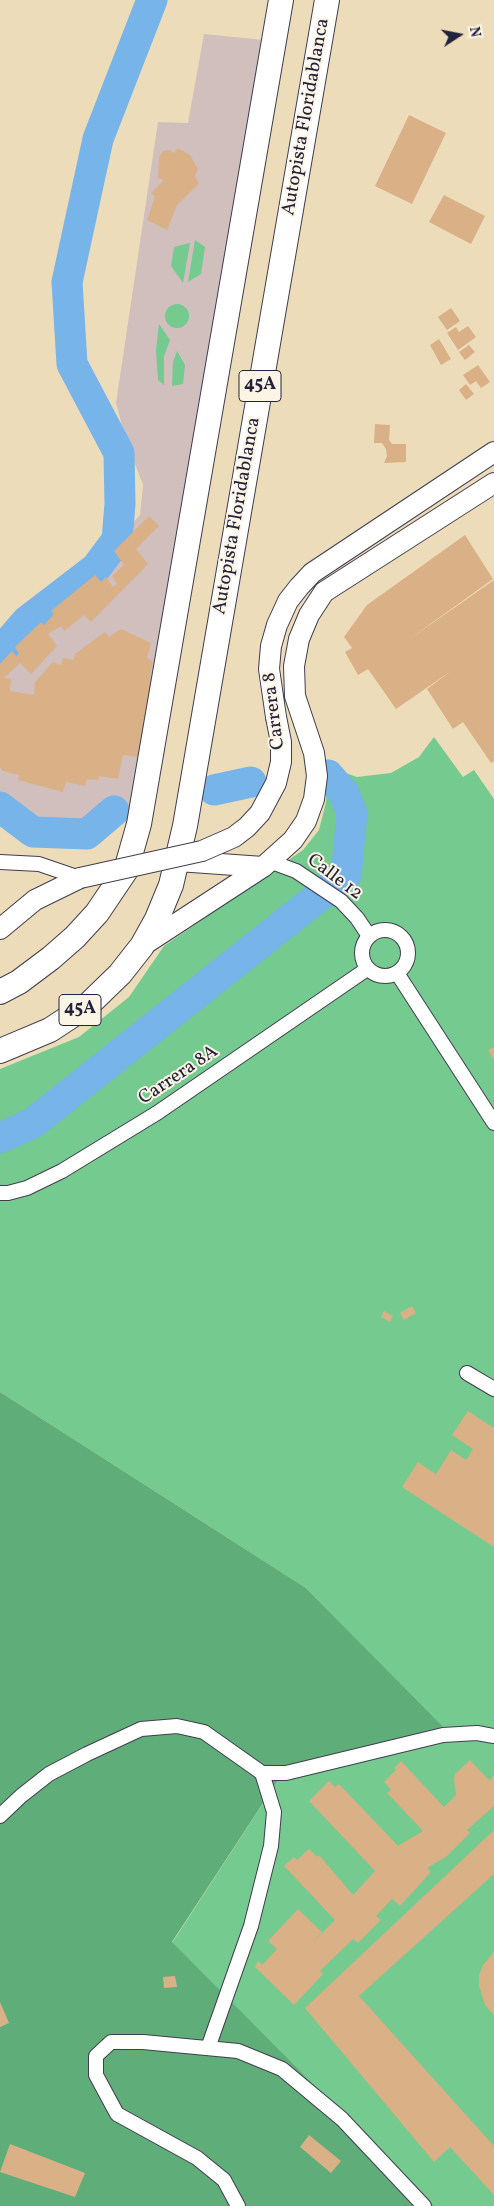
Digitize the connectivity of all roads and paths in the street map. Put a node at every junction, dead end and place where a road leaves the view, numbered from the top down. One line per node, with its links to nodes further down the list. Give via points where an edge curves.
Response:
1 (281, 0): 16 (highway, 45A, via 139,824 126,870 75,937 19,982)
2 (327, 0): 7 (highway, Autopista Floridablanca / 45A)
3 (494, 452): 5 (main road, Carrera 8, via 312,573 288,601)
4 (494, 484): 6 (main road, Carrera 8, via 324,592 299,638 294,666)
5 (277, 625): 6 (main road); 10 (main road, Carrera 8, bridge, via 269,669 281,742 280,762 276,783 264,806 234,837 202,851)
6 (295, 696): 8 (main road, Carrera 8, via 314,753 317,776 314,799 306,821 293,840)
7 (178, 861): 8 (main road); 13 (highway, 45A, via 166,900)
8 (269, 861): 12 (street, Calle 12, via 313,880 342,902); 13 (main road, Carrera 8)
9 (0, 862): 10 (street, via 38,864)
10 (80, 878): 11 (main road, Carrera 8, via 35,900)
11 (0, 929)
12 (369, 936): 14 (street, via 364,942 362,956); 15 (street, via 390,930 403,939 406,961)
13 (142, 946): 17 (highway, 45A, via 120,974 88,1005 50,1030)
14 (367, 969): 15 (street, via 382,976); 19 (street, Carrera 8A, via 149,1118 62,1171 27,1188)
15 (397, 973): 18 (street)
16 (0, 992)
17 (5, 1051)
18 (494, 1122)
19 (0, 1193)
20 (467, 1373): 21 (street)
21 (494, 1389)
22 (494, 1736): 23 (street, via 477,1733 444,1735 286,1773)
23 (262, 1773): 24 (street, via 204,1732 178,1726 141,1729 49,1774); 25 (street, via 274,1812 271,1846 251,1926)
24 (0, 1816)
25 (208, 2048): 26 (street, via 111,2042 96,2056 96,2076 117,2114 197,2158 224,2180); 27 (street, via 238,2051 282,2069 342,2119)
26 (238, 2206)
27 (424, 2206)

